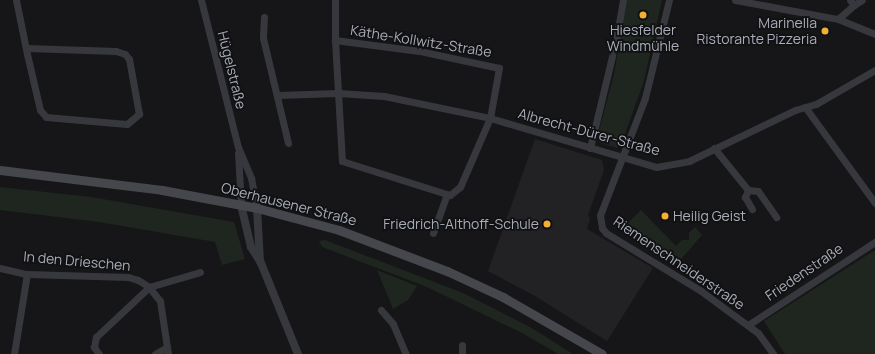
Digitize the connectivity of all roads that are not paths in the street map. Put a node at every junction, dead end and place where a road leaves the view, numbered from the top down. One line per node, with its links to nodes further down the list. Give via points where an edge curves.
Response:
1 (16, 0): 13 (street)
2 (201, 0): 20 (street, Hügelstraße)
3 (335, 0): 12 (street)
4 (623, 0): 21 (street)
5 (669, 0): 23 (street, Riemenschneiderstraße, via 645,98)
6 (735, 0): 10 (street)
7 (862, 0): 8 (street)
8 (852, 3): 10 (street)
9 (264, 17): 16 (street, via 263,38)
10 (838, 20): 11 (street)
11 (875, 34)
12 (335, 40): 15 (street); 18 (street, Käthe-Kollwitz-Straße, via 411,49 494,65 499,68 500,74)
13 (26, 48): 13 (street, via 40,110 46,116 54,119 127,124 139,114 130,66 125,54 116,51)
14 (875, 70): 17 (street, Albrecht-Dürer-Straße, via 816,104)
15 (338, 93): 16 (street, Albrecht-Dürer-Straße); 18 (street, Albrecht-Dürer-Straße, via 384,96); 26 (street, via 342,161)
16 (277, 95): 19 (street)
17 (805, 107): 22 (street, Albrecht-Dürer-Straße); 27 (street)
18 (490, 118): 21 (street, Albrecht-Dürer-Straße); 26 (street, Käthe-Kollwitz-Straße, via 460,187 450,195)
19 (288, 142)
20 (238, 147): 28 (street, Hügelstraße); 29 (street, Hügelstraße, via 251,178)
21 (590, 148): 23 (street, Albrecht-Dürer-Straße)
22 (714, 148): 23 (street, Albrecht-Dürer-Straße, via 689,161 656,167); 25 (street)
23 (623, 158): 41 (street, Riemenschneiderstraße, via 600,216 606,233 701,291)
24 (0, 170): 28 (main road, Oberhausener Straße, via 162,190)
25 (748, 190): 30 (street, via 745,197); 31 (street, via 758,191)
26 (447, 194): 32 (street)
27 (875, 203)
28 (241, 205): 29 (main road, Oberhausener Straße); 34 (street, Hügelstraße, via 245,232)
29 (257, 208): 34 (street, Hügelstraße); 40 (main road, Oberhausener Straße, via 339,230 390,248 454,274)
30 (752, 209)
31 (776, 217)
32 (433, 233)
33 (875, 242): 41 (street, Friedenstraße)
34 (261, 263): 47 (street, Hügelstraße)
35 (0, 268): 37 (street, In den Drieschen)
36 (200, 272): 38 (street)
37 (28, 274): 38 (street, In den Drieschen, via 128,277); 44 (street)
38 (150, 287): 43 (street, via 160,301); 45 (street, via 96,337 94,347)
39 (381, 310): 48 (street, via 393,324)
40 (553, 325): 50 (main road, Oberhausener Straße); 51 (main road, Oberhausener Straße)
41 (748, 325): 52 (street, Riemenschneiderstraße, via 758,333)
42 (462, 345): 49 (street)
43 (168, 350): 46 (street)
44 (14, 354)
45 (99, 354)
46 (155, 354)
47 (298, 354)
48 (406, 354)
49 (462, 354)
50 (591, 354)
51 (602, 354)
52 (774, 354)

